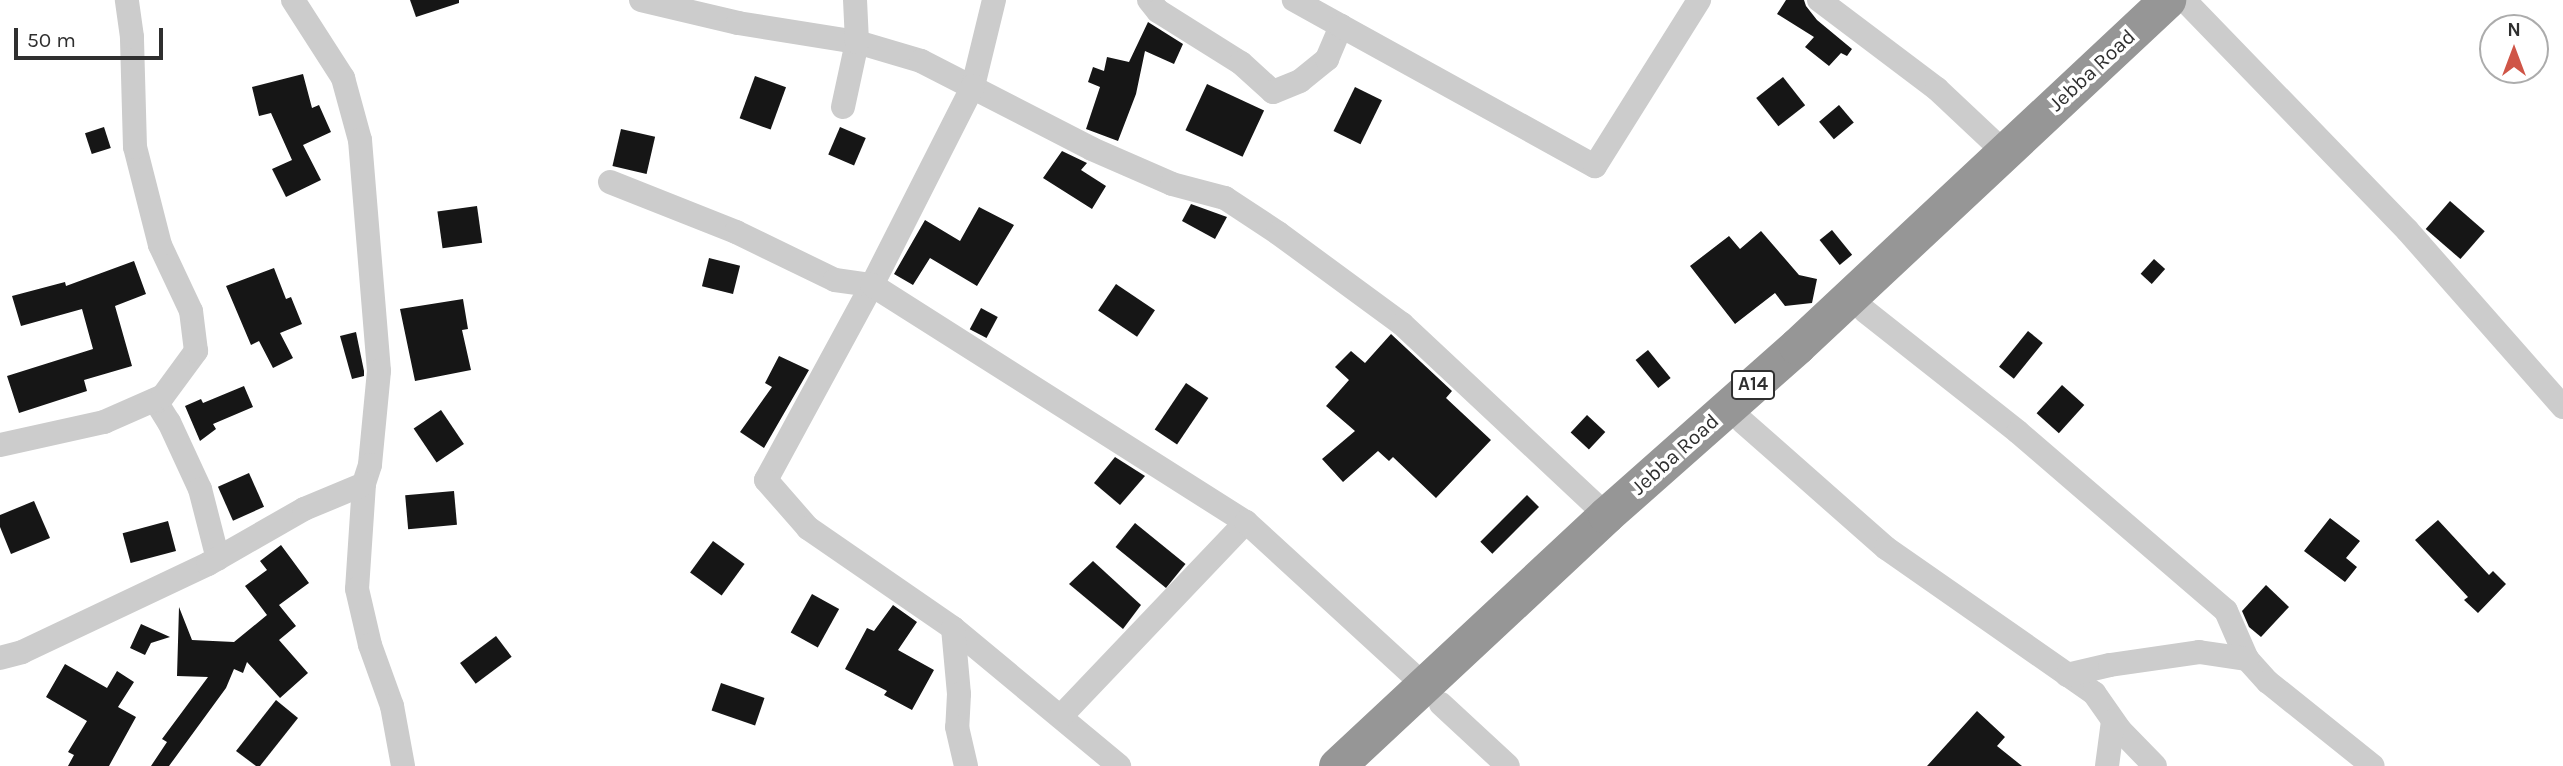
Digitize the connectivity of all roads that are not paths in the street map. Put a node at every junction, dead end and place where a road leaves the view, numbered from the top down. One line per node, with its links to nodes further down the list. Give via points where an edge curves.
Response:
1 (127, 0): 19 (street, via 135,147 160,245 191,311 196,351 163,397)
2 (293, 0): 23 (street, via 343,78 360,141 379,371)
3 (641, 0): 12 (street, via 738,23)
4 (855, 0): 12 (street)
5 (994, 0): 13 (street)
6 (1149, 0): 11 (street, via 1158,11 1241,63 1273,92 1300,81 1327,59)
7 (1294, 0): 11 (street)
8 (1699, 0): 11 (street, via 1595,166)
9 (1819, 0): 15 (street, via 1937,89)
10 (2171, 3): 15 (highway, Jebba Road / A14); 18 (highway, Jebba Road / A14, via 2007,181); 20 (street, via 2407,230)
11 (1341, 26)
12 (857, 42): 13 (street, via 921,61); 14 (street)
13 (974, 86): 17 (street); 24 (street, via 1115,159 1172,184 1225,198 1279,233 1402,324)
14 (844, 107)
15 (2004, 152): 24 (highway, Jebba Road / A14, via 1797,346)
16 (610, 182): 17 (street, via 736,232 835,280)
17 (872, 285): 25 (street); 27 (street, via 766,480 808,528)
18 (1865, 311): 21 (highway, Jebba Road / A14); 29 (street, via 2018,432 2226,611)
19 (155, 400): 22 (street, via 104,422); 26 (street, via 200,489)
20 (2563, 407)
21 (1742, 422): 30 (street, via 1886,548); 31 (highway, Jebba Road / A14)
22 (1, 439)
23 (364, 484): 26 (street, via 304,509); 34 (street, via 357,589 392,706)
24 (1606, 515): 31 (highway, Jebba Road / A14)
25 (1245, 522): 31 (street); 32 (street)
26 (218, 558): 28 (street, via 22,652)
27 (953, 628): 32 (street); 35 (street, via 957,727)
28 (0, 658)
29 (2247, 659): 30 (street, via 2199,652); 42 (street, via 2268,682)
30 (2067, 675): 33 (street, via 2094,693)
31 (1433, 695): 37 (highway, Jebba Road / A14); 38 (highway, Jebba Road / A14); 39 (street)
32 (1061, 716): 36 (street)
33 (2113, 721): 40 (street); 41 (street)
34 (403, 766)
35 (966, 766)
36 (1119, 766)
37 (1337, 766)
38 (1371, 766)
39 (1508, 766)
40 (2107, 766)
41 (2155, 766)
42 (2373, 766)

